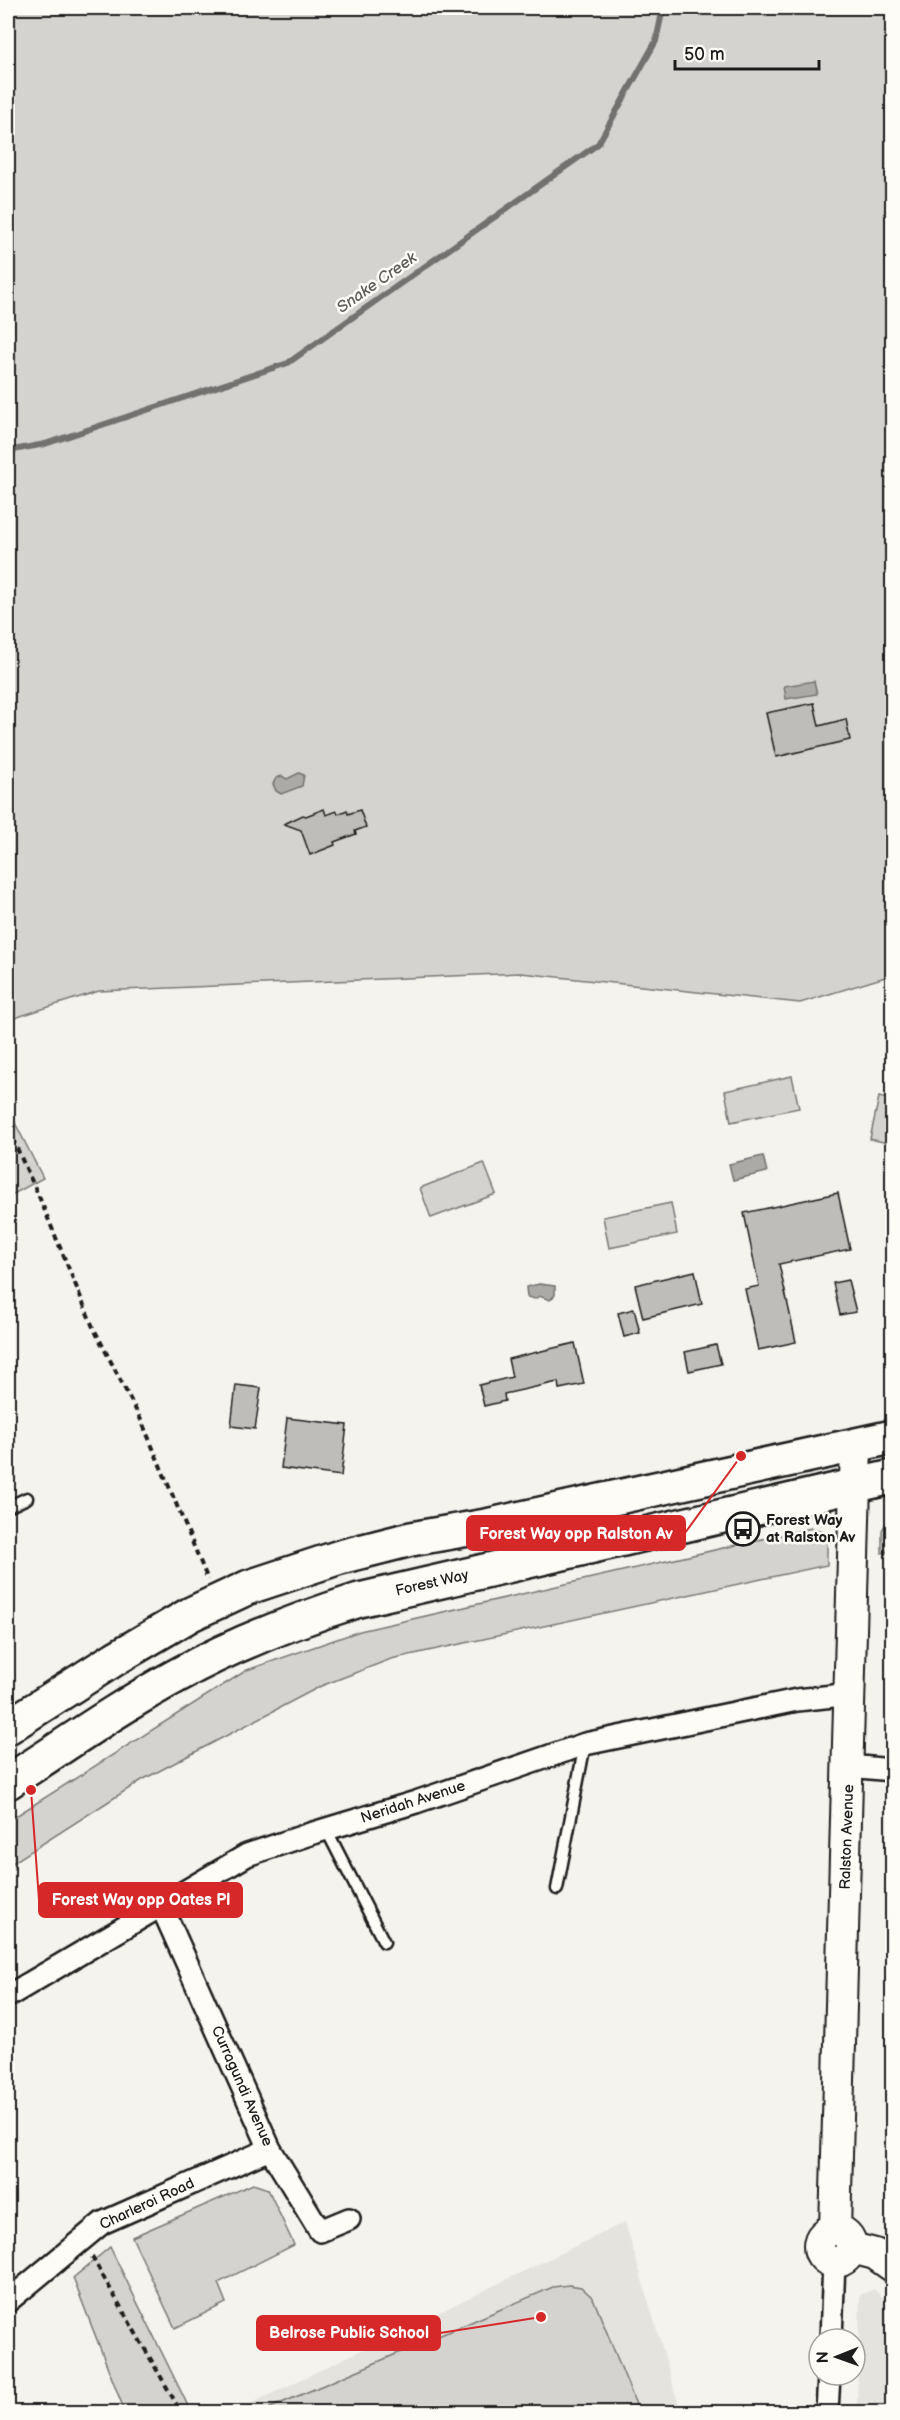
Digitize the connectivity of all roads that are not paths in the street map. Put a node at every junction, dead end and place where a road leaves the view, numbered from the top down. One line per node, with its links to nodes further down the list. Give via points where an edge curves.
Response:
1 (892, 1437): 2 (main road)
2 (856, 1445): 4 (street, Ralston Avenue); 8 (main road, via 411,1539 249,1587 191,1614)
3 (892, 1477): 4 (main road, Forest Way)
4 (855, 1486): 7 (street, Ralston Avenue); 12 (main road, Forest Way, via 359,1600 301,1618 177,1676)
5 (27, 1498): 6 (lane)
6 (8, 1507)
7 (851, 1694): 9 (street, Neridah Avenue, via 797,1700); 10 (street, Ralston Avenue)
8 (8, 1727)
9 (585, 1744): 13 (street, Neridah Avenue); 14 (lane)
10 (849, 1766): 11 (street); 20 (street, Ralston Avenue)
11 (892, 1770)
12 (8, 1782)
13 (326, 1829): 15 (street, Neridah Avenue, via 247,1856); 16 (lane)
14 (557, 1889)
15 (161, 1905): 17 (street, Neridah Avenue); 18 (street, Curragundi Avenue)
16 (384, 1942)
17 (8, 1996)
18 (270, 2150): 19 (street, Curragundi Avenue, via 320,2231); 22 (street, Charleroi Road, via 110,2218)
19 (349, 2219)
20 (840, 2247): 21 (street, via 875,2254); 23 (street, Ralston Avenue)
21 (892, 2266)
22 (8, 2301)
23 (832, 2327)
24 (828, 2387): 25 (street)
25 (827, 2412)

